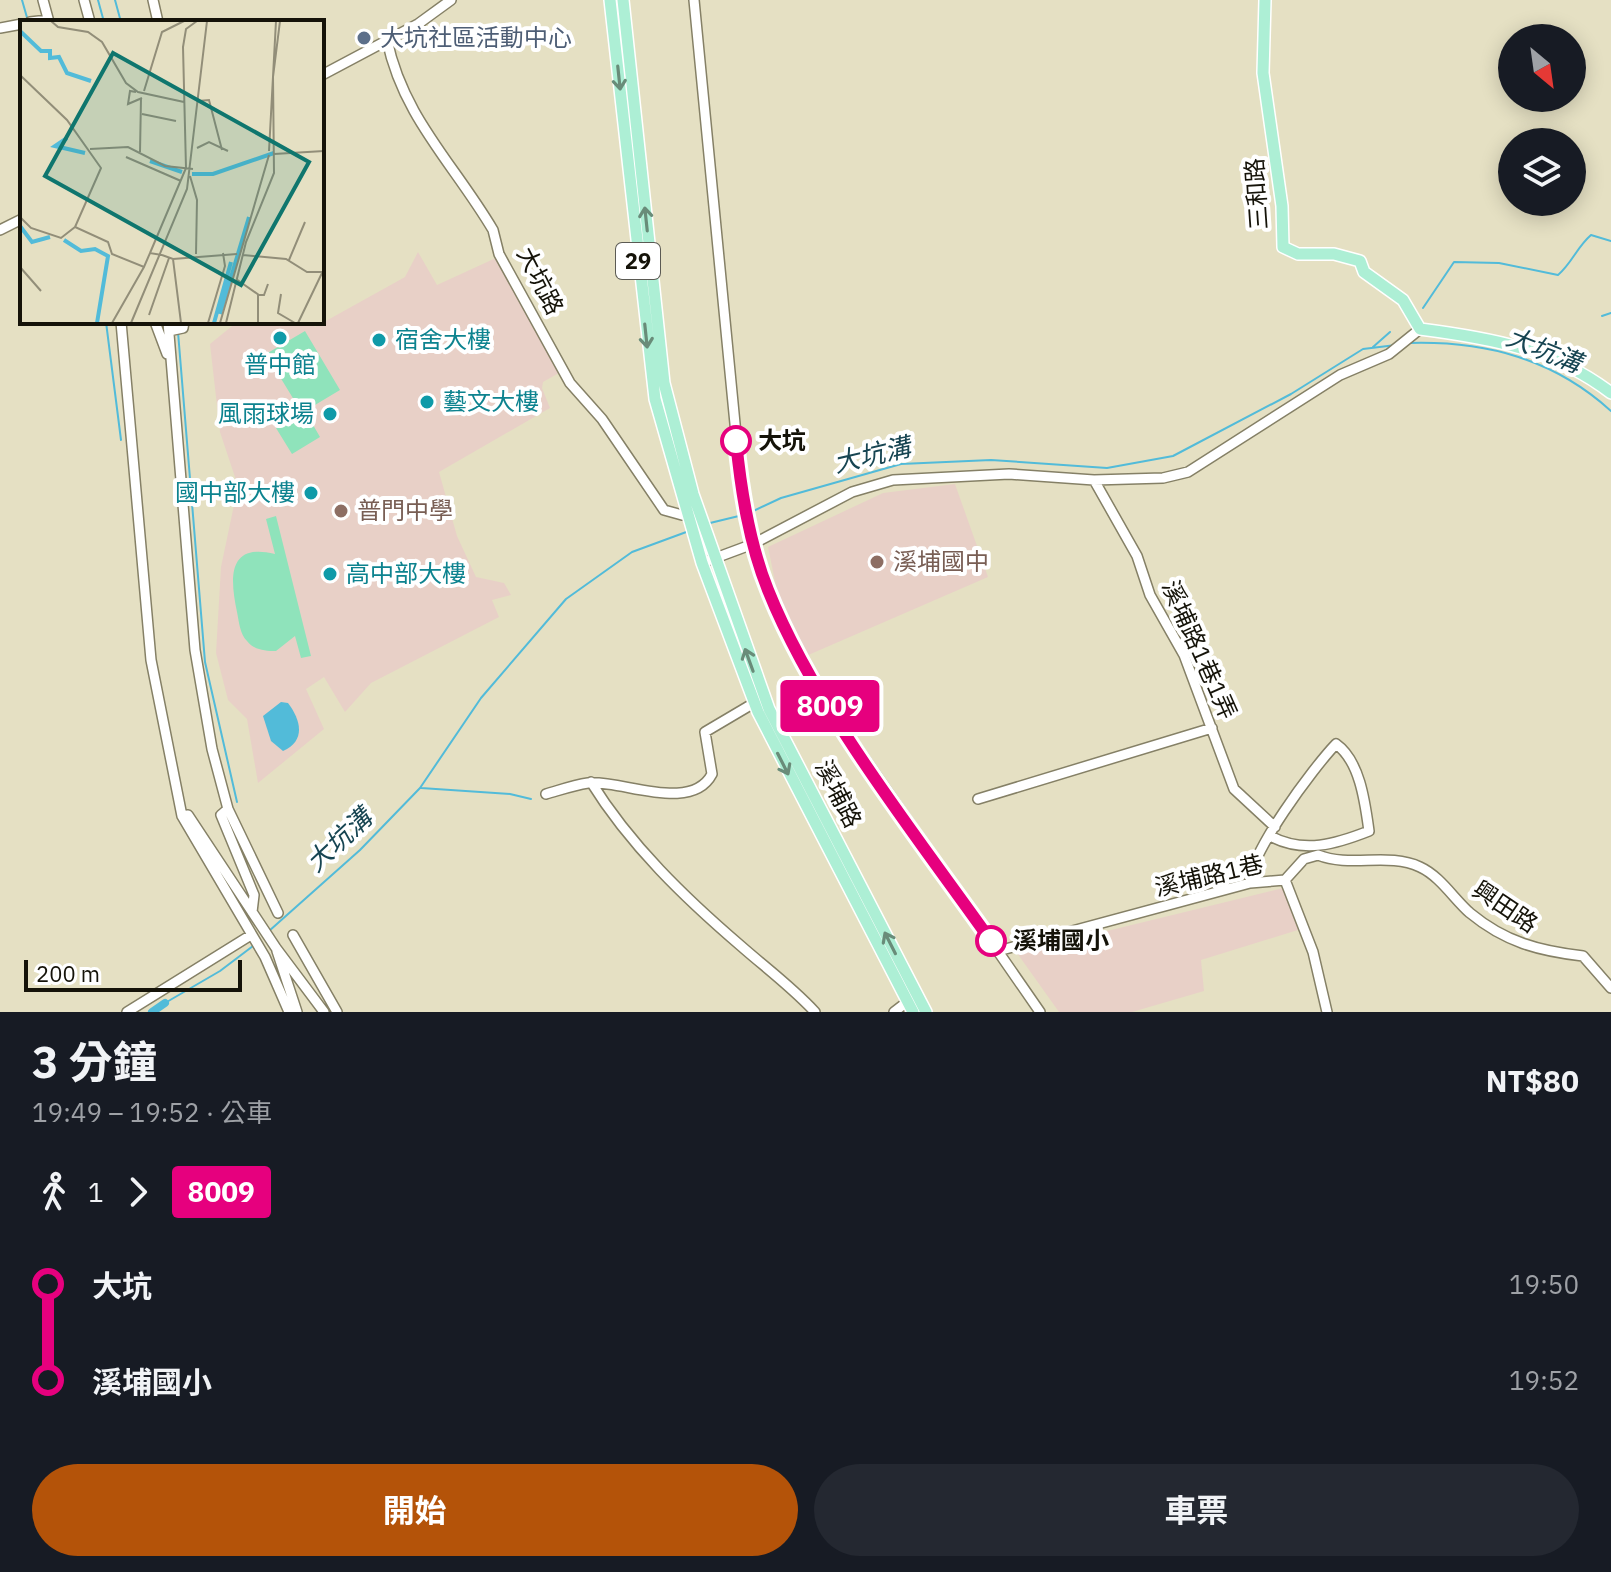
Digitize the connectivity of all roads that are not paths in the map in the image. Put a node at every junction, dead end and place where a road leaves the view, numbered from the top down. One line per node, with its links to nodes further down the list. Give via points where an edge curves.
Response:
1 (43, 0): 9 (street)
2 (84, 0): 10 (street)
3 (153, 0): 11 (street)
4 (451, 0): 14 (street)
5 (610, 0): 26 (main road, 29, one-way to 26, via 652,384)
6 (623, 0): 26 (main road, 29, one-way to 6, via 664,383)
7 (694, 0): 27 (street, 溪埔路, via 742,496)
8 (1265, 0): 22 (main road, 三和路, via 1263,73 1283,247 1298,254 1334,254 1360,261 1364,272 1403,300)
9 (48, 20)
10 (89, 20)
11 (158, 20)
12 (20, 24): 13 (street)
13 (0, 28)
14 (387, 40): 15 (street); 26 (street, 大坑路, via 409,106 493,230 505,264 570,383 602,419 652,497 672,514)
15 (324, 74)
16 (20, 220): 17 (street)
17 (0, 230)
18 (121, 324): 35 (street, via 151,660)
19 (156, 324): 23 (street)
20 (183, 325): 21 (street)
21 (168, 326): 23 (street)
22 (1416, 332): 24 (main road, via 1493,339 1557,359); 25 (street, via 1389,354 1340,375 1188,472)
23 (171, 365): 34 (street, via 195,650)
24 (1611, 393)
25 (1094, 480): 27 (street, via 1009,474 893,480 852,492); 30 (street, 溪埔路1巷1弄, via 1137,556)
26 (693, 514): 28 (main road, 溪埔路 / 29)
27 (753, 544): 28 (street); 45 (street, 溪埔路, via 767,589 812,677)
28 (708, 561): 29 (main road, 溪埔路 / 29); 55 (main road, 溪埔路 / 29, one-way to 28, via 769,709)
29 (754, 703): 31 (street, via 705,732 712,774 700,785 667,794); 47 (main road, 溪埔路 / 29, one-way to 47)
30 (1212, 728): 33 (street); 36 (street, 溪埔路1巷1弄, via 1234,789)
31 (591, 782): 32 (street); 53 (street, via 621,826 699,909)
32 (546, 794)
33 (978, 799)
34 (228, 809): 40 (street, via 221,815 254,895); 41 (street)
35 (182, 816): 40 (street, via 188,815); 42 (street)
36 (1272, 831): 36 (street, 溪埔路1巷1弄, via 1284,843 1330,847 1369,831 1362,792 1346,751 1336,744 1331,749); 39 (street, 溪埔路1巷1弄, via 1250,868)
37 (1422, 868): 38 (street, 溪埔路1巷, via 1397,860 1333,861 1318,855 1304,859); 46 (street, 興田路, via 1471,914 1522,946 1583,956)
38 (1285, 880): 39 (street, 溪埔路1巷); 57 (street, via 1313,952)
39 (1250, 883): 45 (street, 溪埔路1巷)
40 (252, 912): 44 (street)
41 (278, 913)
42 (251, 935): 48 (street); 49 (street)
43 (293, 935): 52 (street)
44 (276, 948): 50 (street); 51 (street)
45 (998, 951): 56 (street, 溪埔路)
46 (1611, 988)
47 (910, 1007): 54 (street)
48 (127, 1012)
49 (289, 1012)
50 (297, 1012)
51 (324, 1012)
52 (337, 1012)
53 (815, 1012)
54 (894, 1012)
55 (926, 1012)
56 (1040, 1012)
57 (1327, 1012)

